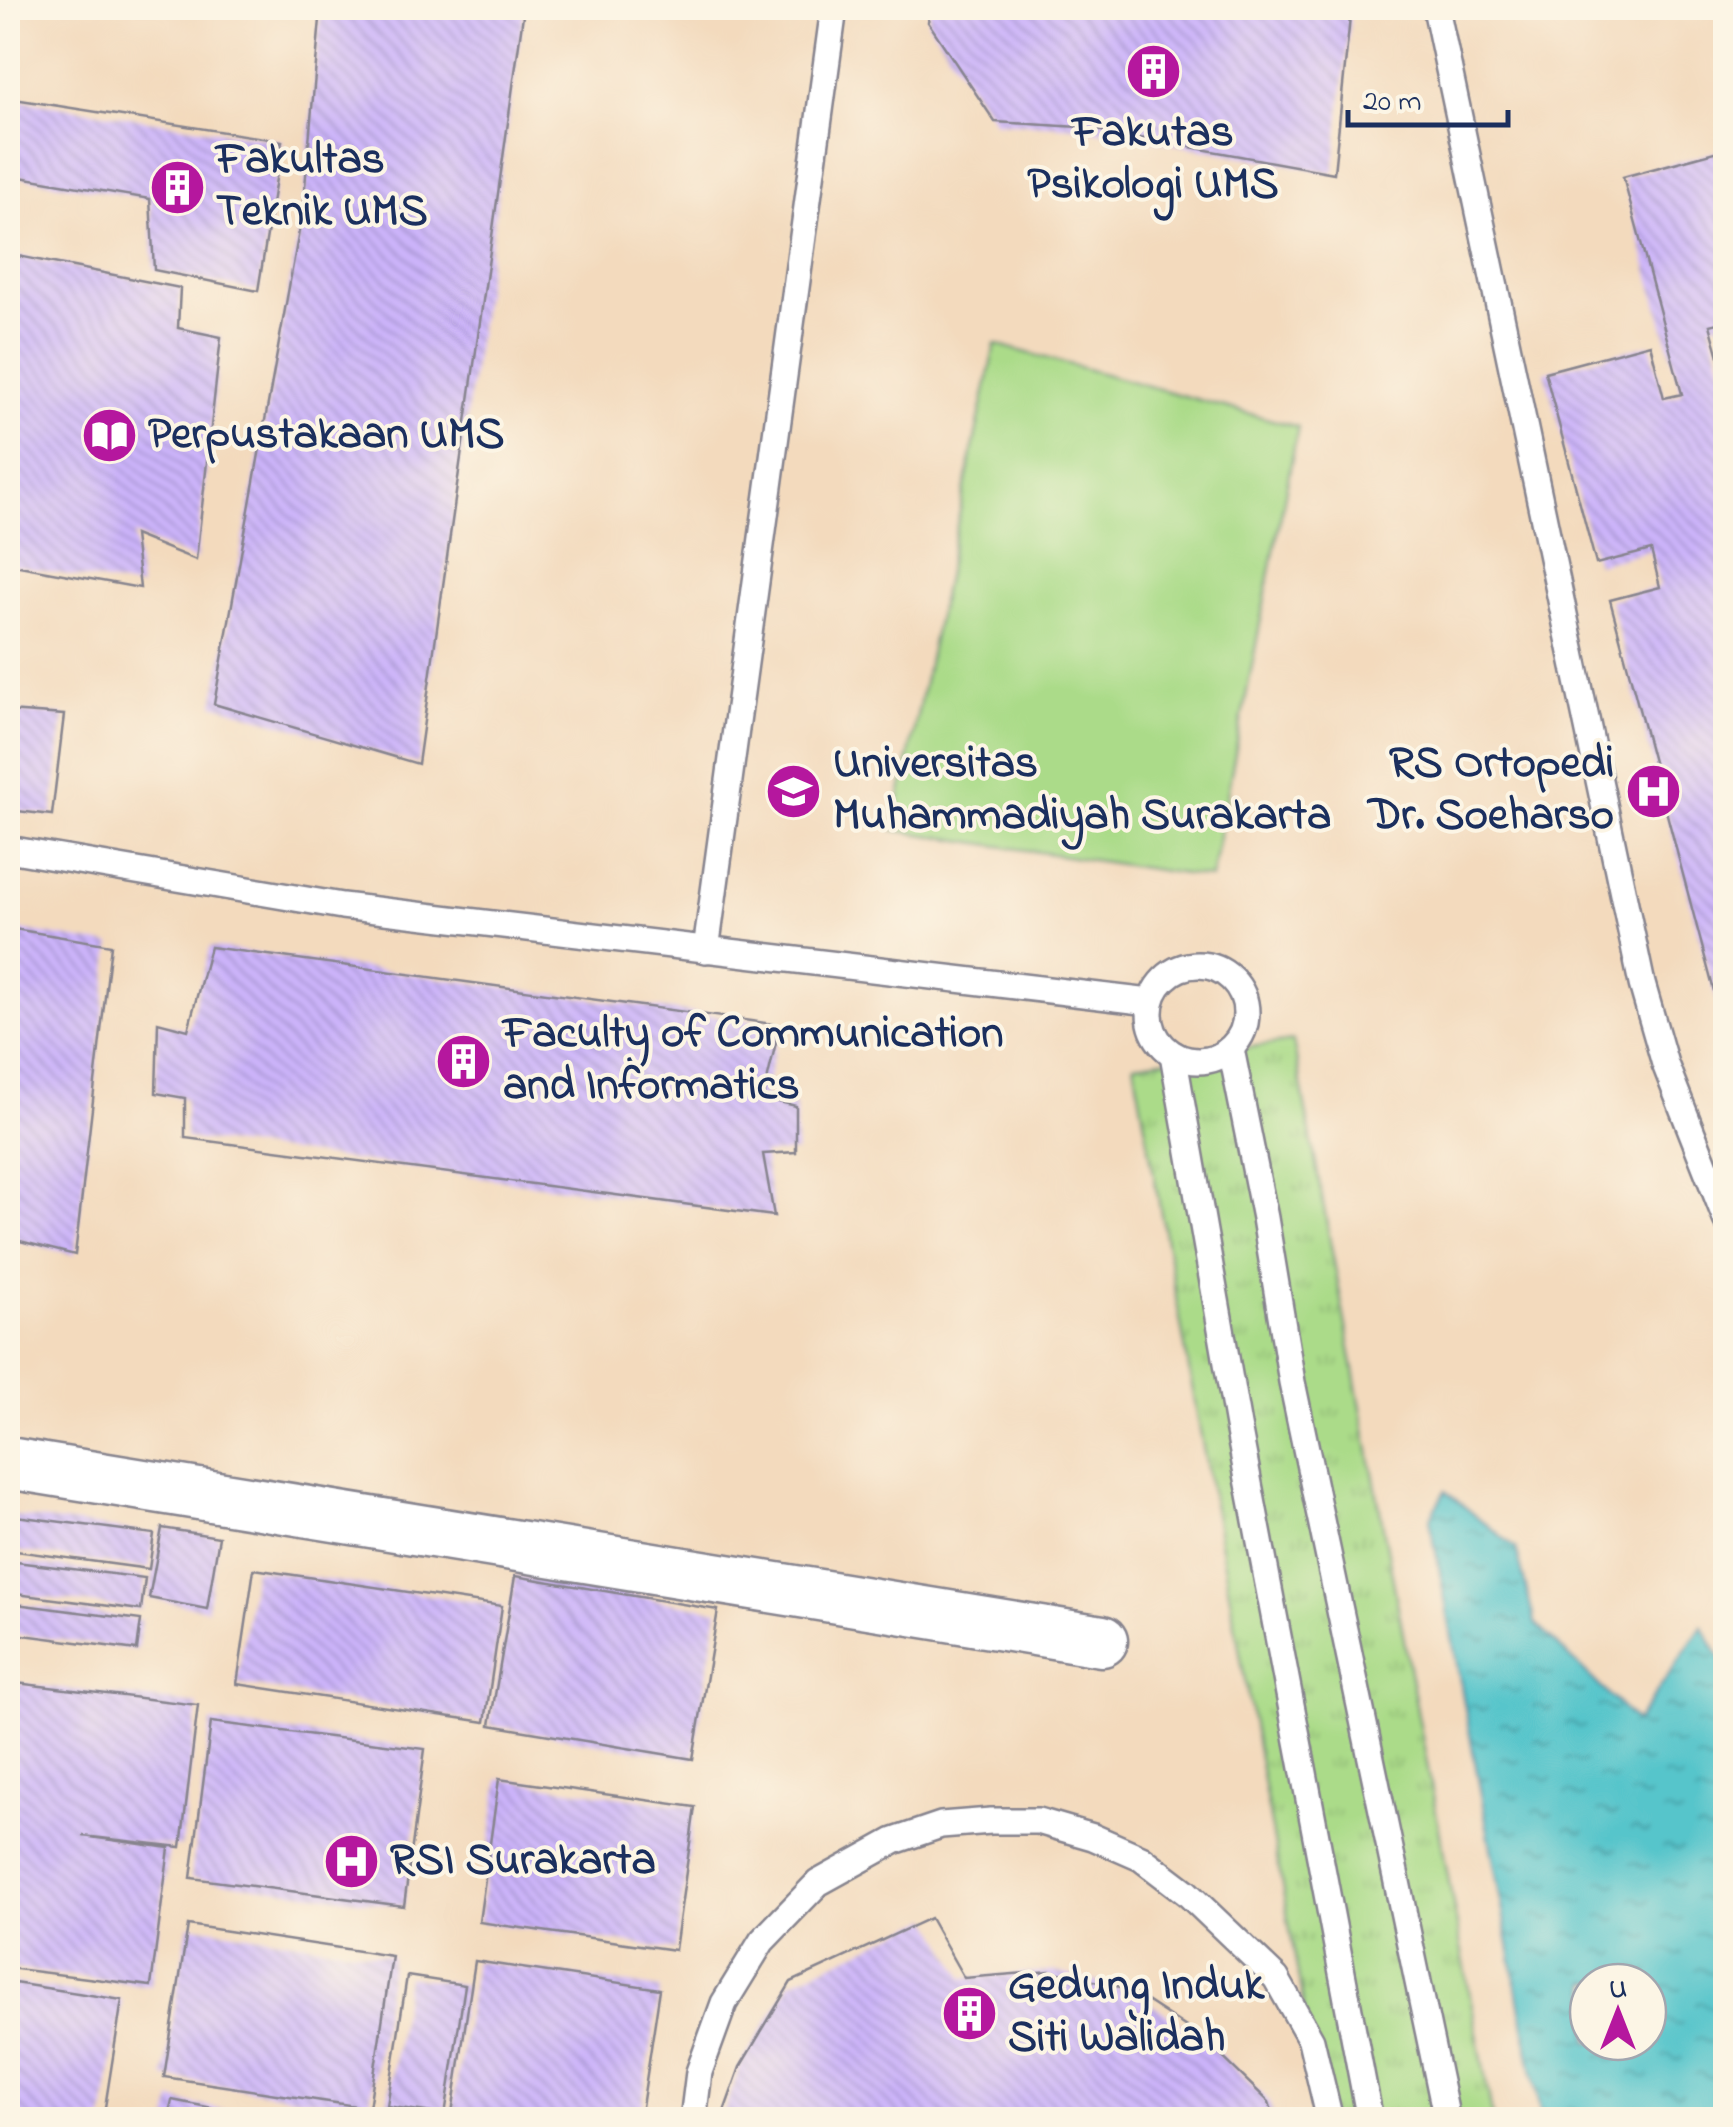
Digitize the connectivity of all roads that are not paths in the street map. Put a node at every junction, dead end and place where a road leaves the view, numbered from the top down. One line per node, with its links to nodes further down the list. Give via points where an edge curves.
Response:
1 (834, 8): 4 (lane)
2 (1436, 8): 8 (lane, via 1642,984 1664,1064)
3 (8, 849): 4 (lane, via 342,906)
4 (706, 950): 5 (lane)
5 (1150, 1002): 6 (lane, via 1166,976 1180,968 1224,971 1247,1008); 7 (lane, via 1153,1032)
6 (1230, 1050): 7 (lane, via 1202,1061); 14 (lane, via 1292,1382)
7 (1173, 1054): 13 (lane)
8 (1726, 1220)
9 (8, 1463): 10 (street)
10 (1102, 1640)
11 (693, 2120): 12 (lane, via 699,2072 724,2003 762,1942 818,1883 894,1841 941,1825 991,1822 1038,1822 1093,1837 1141,1858 1186,1893 1276,1978 1311,2040)
12 (1330, 2120)
13 (1370, 2120)
14 (1447, 2120)

